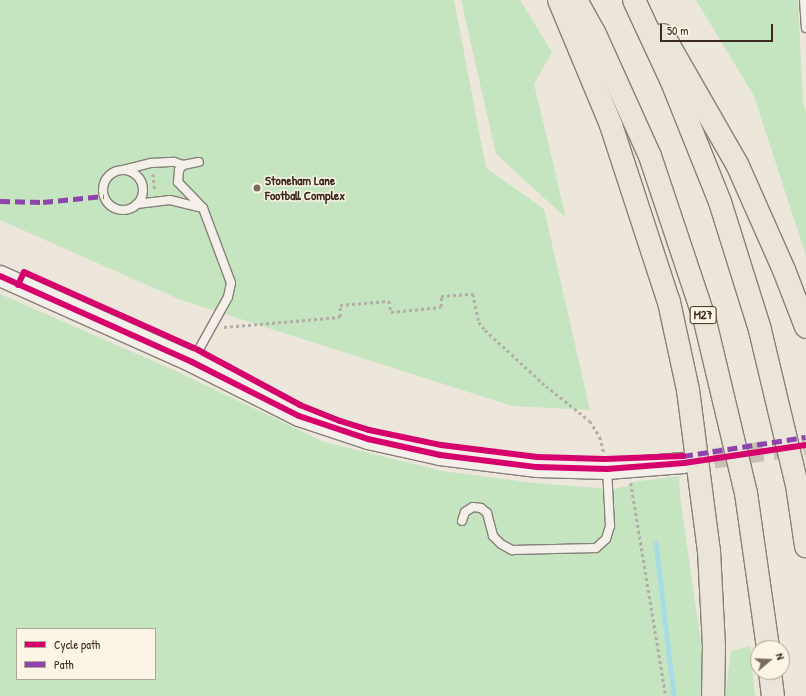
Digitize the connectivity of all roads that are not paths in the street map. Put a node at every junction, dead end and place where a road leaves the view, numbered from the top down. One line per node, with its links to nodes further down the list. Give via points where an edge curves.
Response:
1 (559, 0): 21 (highway, M27, via 611,125 669,302 688,390 709,551)
2 (576, 0): 19 (highway, M27, via 594,32 650,156 704,317 746,493)
3 (634, 0): 18 (highway, via 672,82 727,225 760,330 797,485)
4 (641, 0): 13 (highway, via 687,73 738,164)
5 (804, 0): 6 (lane)
6 (806, 28)
7 (199, 162): 8 (lane)
8 (183, 165): 9 (lane, via 174,162 152,163); 11 (lane, via 179,170 178,182)
9 (120, 170): 10 (lane, via 132,172 140,181 142,193); 10 (lane, via 108,177 103,189 104,196 112,207 118,209 125,210)
10 (137, 204): 11 (lane, via 170,200)
11 (203, 208): 14 (lane, via 231,282 228,297)
12 (0, 276): 14 (street)
13 (806, 327)
14 (192, 362): 15 (street, via 299,416 368,439 455,457 537,467)
15 (603, 462): 16 (street, via 629,467); 17 (lane, via 610,526 606,540 596,548 512,550 493,536 487,513 481,508 465,512)
16 (684, 463)
17 (462, 521)
18 (806, 546)
19 (767, 640)
20 (771, 680): 22 (highway)
21 (713, 696)
22 (773, 696)

